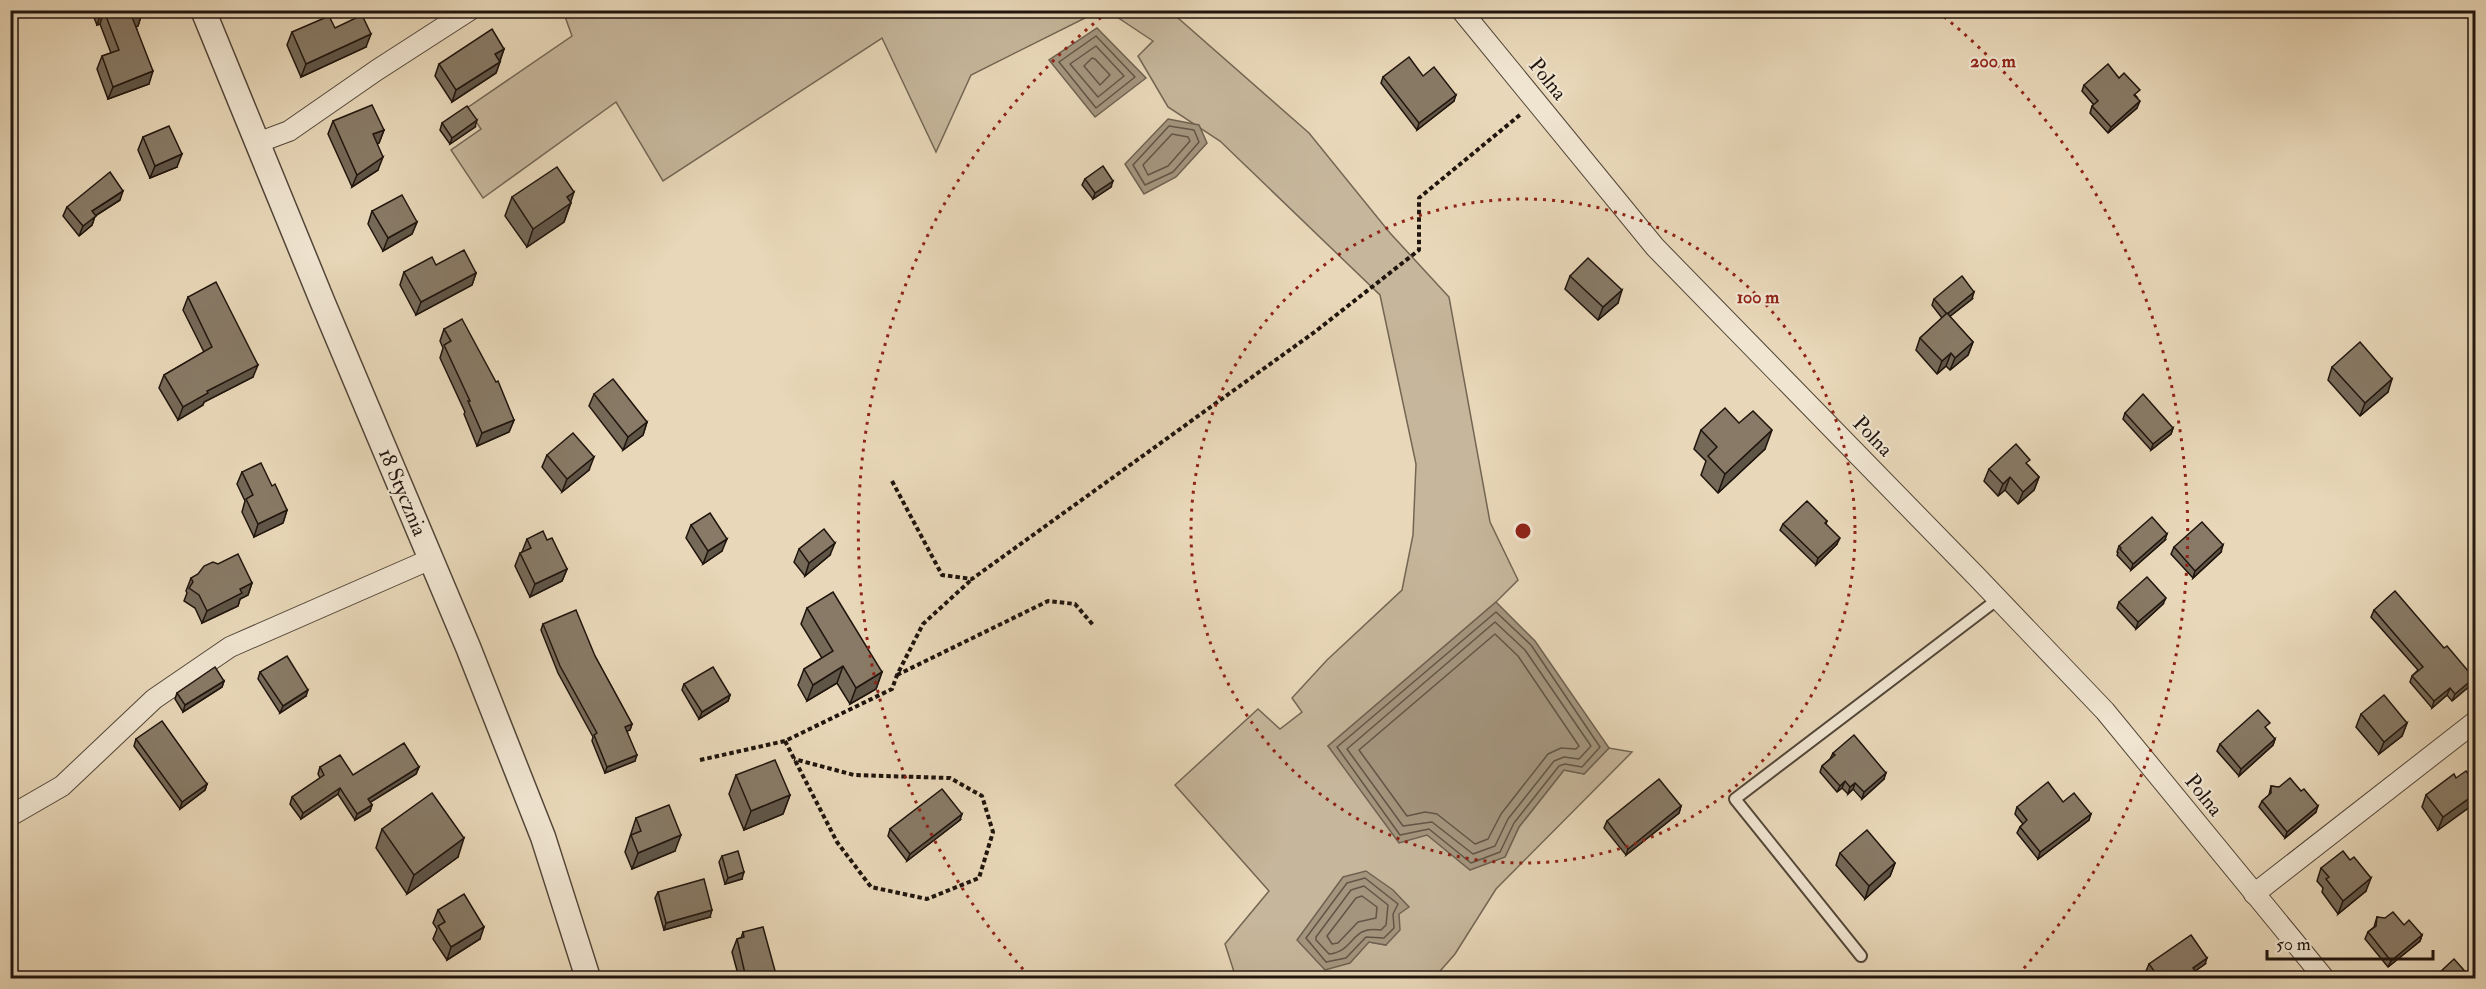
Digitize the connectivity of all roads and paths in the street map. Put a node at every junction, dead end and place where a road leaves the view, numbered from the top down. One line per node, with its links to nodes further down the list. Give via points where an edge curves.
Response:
1 (203, 10): 5 (street, 18 Stycznia)
2 (470, 10): 5 (street, via 289,131)
3 (1461, 10): 4 (street, Polna)
4 (1536, 102): 8 (path, via 1419,198 1419,250 1316,331); 9 (street, Polna, via 1655,247)
5 (258, 143): 7 (street, 18 Stycznia)
6 (892, 481): 8 (path, via 942,575)
7 (431, 559): 16 (street, via 230,647 154,699 62,786); 19 (street, 18 Stycznia, via 543,837)
8 (972, 579): 11 (path, via 923,624)
9 (1998, 599): 17 (street, Polna, via 2105,711); 18 (lane, via 1735,798)
10 (1094, 626): 11 (path, via 1076,604 1048,601)
11 (897, 675): 13 (path, via 892,689)
12 (2475, 721): 17 (street)
13 (785, 741): 14 (path); 15 (path)
14 (794, 759): 14 (path, via 837,842 871,887 927,899 979,878 993,832 982,796 950,778 854,775)
15 (700, 760)
16 (10, 816)
17 (2254, 894): 20 (street, Polna)
18 (1861, 956)
19 (588, 978)
20 (2324, 978)

